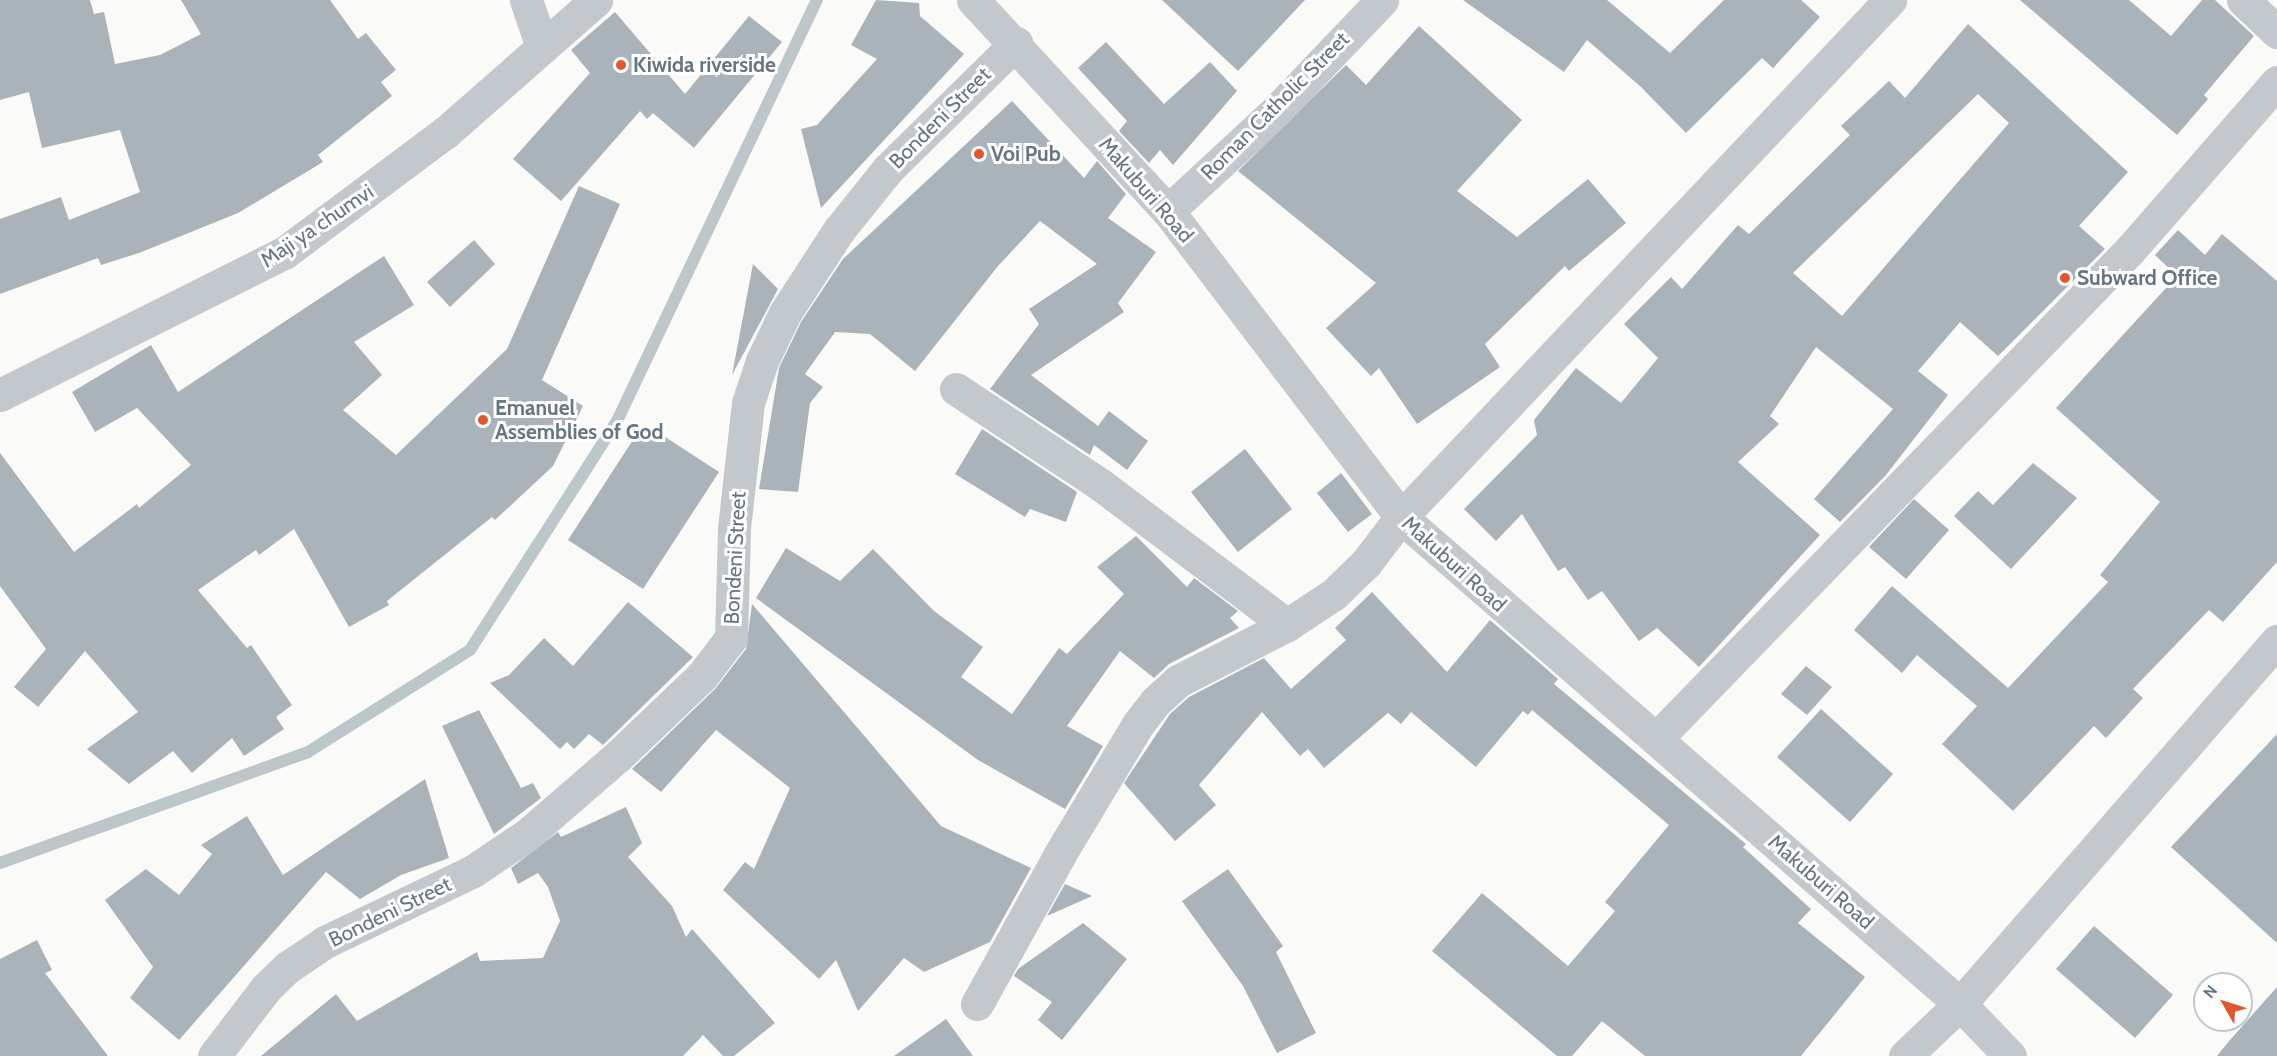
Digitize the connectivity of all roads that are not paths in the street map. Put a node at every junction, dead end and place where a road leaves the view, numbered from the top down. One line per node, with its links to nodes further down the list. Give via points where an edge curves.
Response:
1 (526, 0): 9 (street)
2 (596, 0): 9 (street, Maji ya chumvi)
3 (973, 0): 8 (street, Makuburi Road)
4 (1382, 0): 11 (street, Roman Catholic Street, via 1278,109)
5 (1890, 0): 14 (street)
6 (2243, 0): 7 (street)
7 (2276, 30)
8 (1016, 43): 11 (street, Makuburi Road); 20 (street, Bondeni Street, via 888,169 839,230 785,313 762,361 748,403 734,528 731,638 702,676 609,765 528,834 473,871 325,942 288,967 266,988)
9 (542, 47): 13 (street, Maji ya chumvi, via 446,132 284,253)
10 (2277, 82): 17 (street, via 2129,250)
11 (1167, 211): 14 (street, Makuburi Road)
12 (956, 389): 15 (street, via 1101,485)
13 (0, 395)
14 (1401, 517): 15 (street, via 1366,563 1334,594); 17 (street, Makuburi Road, via 1520,624)
15 (1287, 625): 18 (street, via 1178,681 1150,708 1060,854)
16 (2277, 640): 19 (street)
17 (1657, 738): 19 (street, Makuburi Road)
18 (977, 1004)
19 (1960, 1004): 21 (street); 22 (street, Makuburi Road)
20 (214, 1056)
21 (1905, 1056)
22 (2010, 1056)

